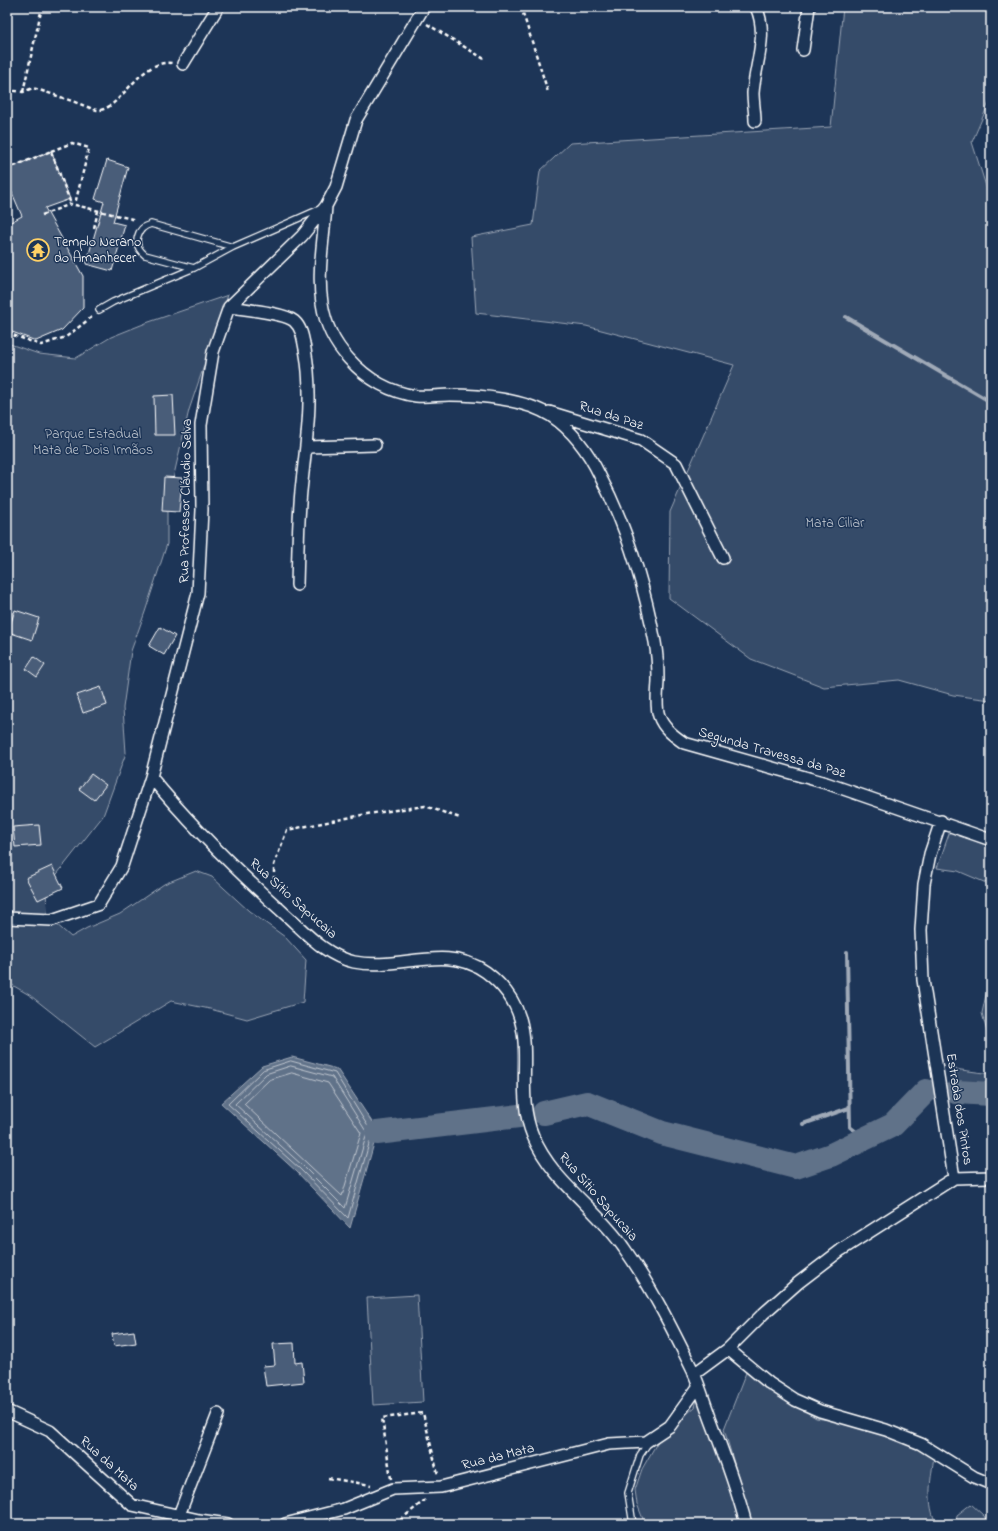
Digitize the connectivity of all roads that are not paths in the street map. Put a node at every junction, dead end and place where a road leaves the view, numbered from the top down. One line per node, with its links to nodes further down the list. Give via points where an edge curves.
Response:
1 (218, 7): 6 (street)
2 (424, 7): 8 (street, Rua Professor Cláudio Selva, via 356,120 336,187)
3 (756, 7): 7 (street, via 762,31 753,94)
4 (809, 7): 5 (street)
5 (803, 50)
6 (183, 64)
7 (756, 121)
8 (326, 206): 9 (lane); 11 (street, Rua Professor Cláudio Selva, via 302,236); 13 (street, Segunda Travessa da Paz, via 320,286 322,304 341,351 359,370 389,389 418,396 497,398)
9 (233, 247): 10 (lane); 10 (lane, via 151,224 139,232 137,244 145,255)
10 (194, 268): 12 (lane)
11 (229, 307): 15 (street, via 284,316 295,322 301,332 310,393); 18 (street, Rua Professor Cláudio Selva, via 213,352 201,425 202,510 198,593)
12 (99, 310)
13 (522, 403): 16 (street, Rua da Paz, via 641,440 676,464); 19 (street, Segunda Travessa da Paz, via 550,415 570,432 600,475 620,518 639,573 655,643 659,716 668,731 684,743 826,783)
14 (375, 446): 15 (street)
15 (307, 447): 17 (street, via 301,491)
16 (723, 558)
17 (297, 585)
18 (151, 777): 21 (street, Rua Professor Cláudio Selva, via 122,866 99,904 52,920); 25 (street, Rua Sítio Sapucaia, via 208,841 273,904 334,955 370,964 444,958 467,962 485,972 503,987 515,1006 523,1029 525,1103 532,1134 543,1156 563,1183 604,1222 624,1248 674,1333)
19 (941, 822): 20 (street); 23 (street, Estrada dos Pintos, via 930,854 924,884 920,930 923,980)
20 (991, 840)
21 (7, 918)
22 (991, 1177): 23 (street)
23 (954, 1178): 24 (street, Estrada dos Pintos, via 841,1250 798,1283)
24 (728, 1349): 25 (street, Estrada dos Pintos); 30 (street, via 768,1383 795,1400 820,1411 886,1430 921,1444 974,1477)
25 (694, 1374): 26 (street)
26 (698, 1387): 29 (street, Rua da Mata, via 670,1426); 35 (street, via 725,1457)
27 (7, 1411): 31 (street, Rua da Mata, via 50,1431 132,1505)
28 (218, 1414): 31 (street)
29 (652, 1438): 33 (street, Rua da Mata, via 646,1442 609,1444 441,1486 393,1489 344,1510); 34 (lane, via 640,1455 628,1493)
30 (991, 1484)
31 (179, 1516): 32 (street, Rua da Mata)
32 (228, 1524)
33 (285, 1524)
34 (633, 1524)
35 (746, 1524)

